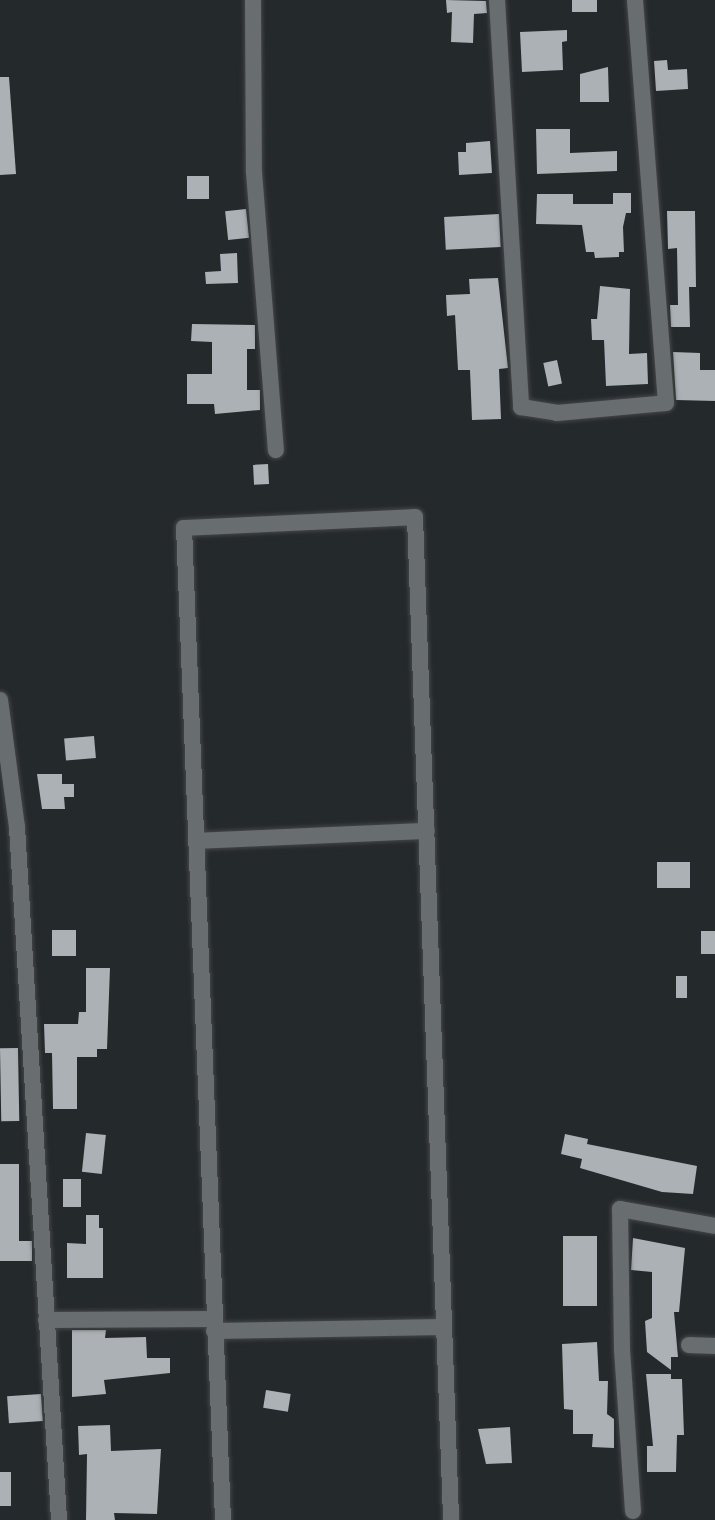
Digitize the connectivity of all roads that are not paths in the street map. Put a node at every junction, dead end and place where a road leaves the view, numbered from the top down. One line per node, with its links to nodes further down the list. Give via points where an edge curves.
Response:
1 (253, 0): 4 (street, via 254,172)
2 (497, 0): 3 (street, via 521,407 557,413 666,402)
3 (635, 0)
4 (276, 450)
5 (0, 700): 6 (street)
6 (1, 719): 10 (street, via 17,827)
7 (427, 831): 8 (street); 8 (street, via 415,517 184,528); 12 (street)
8 (197, 841): 11 (street)
9 (715, 1226): 16 (street, via 620,1209 622,1350)
10 (46, 1320): 11 (street); 17 (street)
11 (214, 1325): 12 (street); 18 (street)
12 (443, 1327): 19 (street)
13 (688, 1345): 14 (street)
14 (715, 1346)
15 (630, 1440): 16 (street)
16 (633, 1515)
17 (58, 1520)
18 (223, 1520)
19 (451, 1520)

